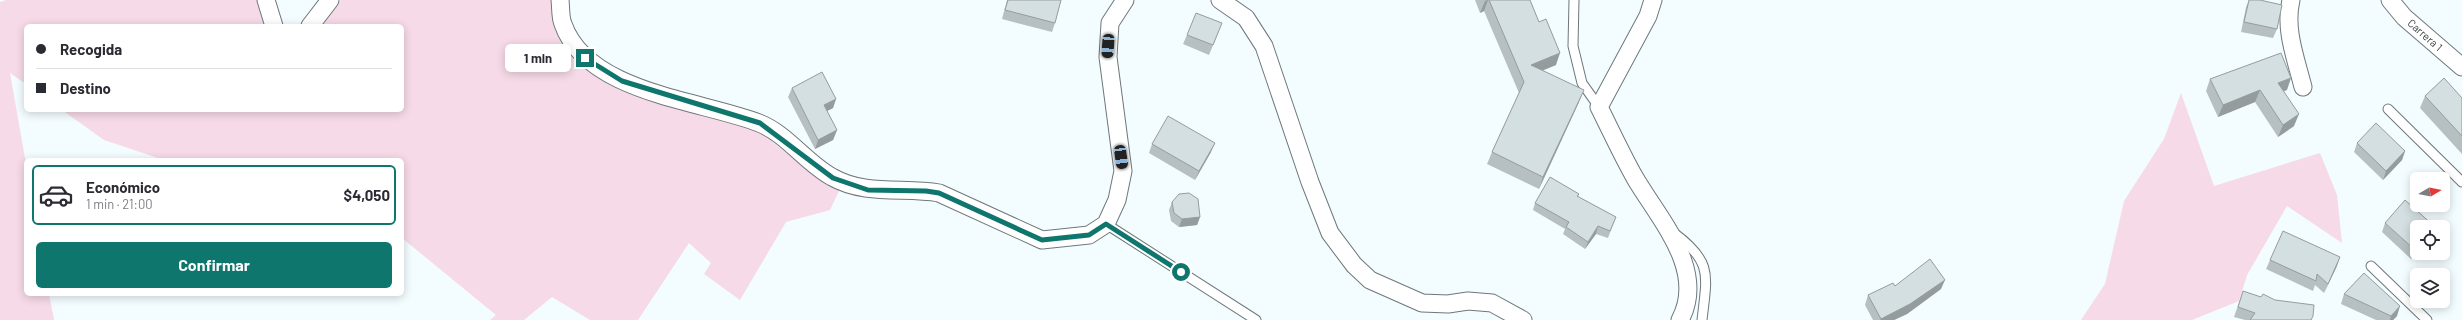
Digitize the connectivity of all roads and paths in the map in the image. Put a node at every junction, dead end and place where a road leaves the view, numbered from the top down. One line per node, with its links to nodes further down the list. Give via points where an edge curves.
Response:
1 (266, 0): 10 (street)
2 (330, 0): 11 (street)
3 (560, 0): 17 (street, via 562,24 585,58 622,81 760,123 833,178 868,190 939,193 1042,240 1089,235)
4 (1125, 0): 17 (street, via 1110,23 1108,57 1123,171 1117,200)
5 (1220, 0): 21 (street, via 1246,18 1264,46 1330,233 1354,264 1370,280 1422,303 1492,303)
6 (1574, 0): 14 (lane, via 1573,46 1582,83)
7 (1653, 0): 14 (street, via 1648,16)
8 (2291, 0): 13 (street, via 2290,36)
9 (2390, 0): 12 (street, Carrera 1, via 2404,17)
10 (273, 24)
11 (312, 24)
12 (2462, 67)
13 (2303, 87)
14 (1599, 107): 18 (street, via 1635,178)
15 (2388, 109): 16 (lane)
16 (2462, 182)
17 (1106, 224): 20 (lane)
18 (1665, 226): 22 (street, via 1683,259 1689,282 1684,312); 23 (lane, via 1690,245 1701,258 1707,277)
19 (2371, 266): 24 (lane)
20 (1256, 320)
21 (1523, 320)
22 (1680, 320)
23 (1702, 320)
24 (2427, 320)

